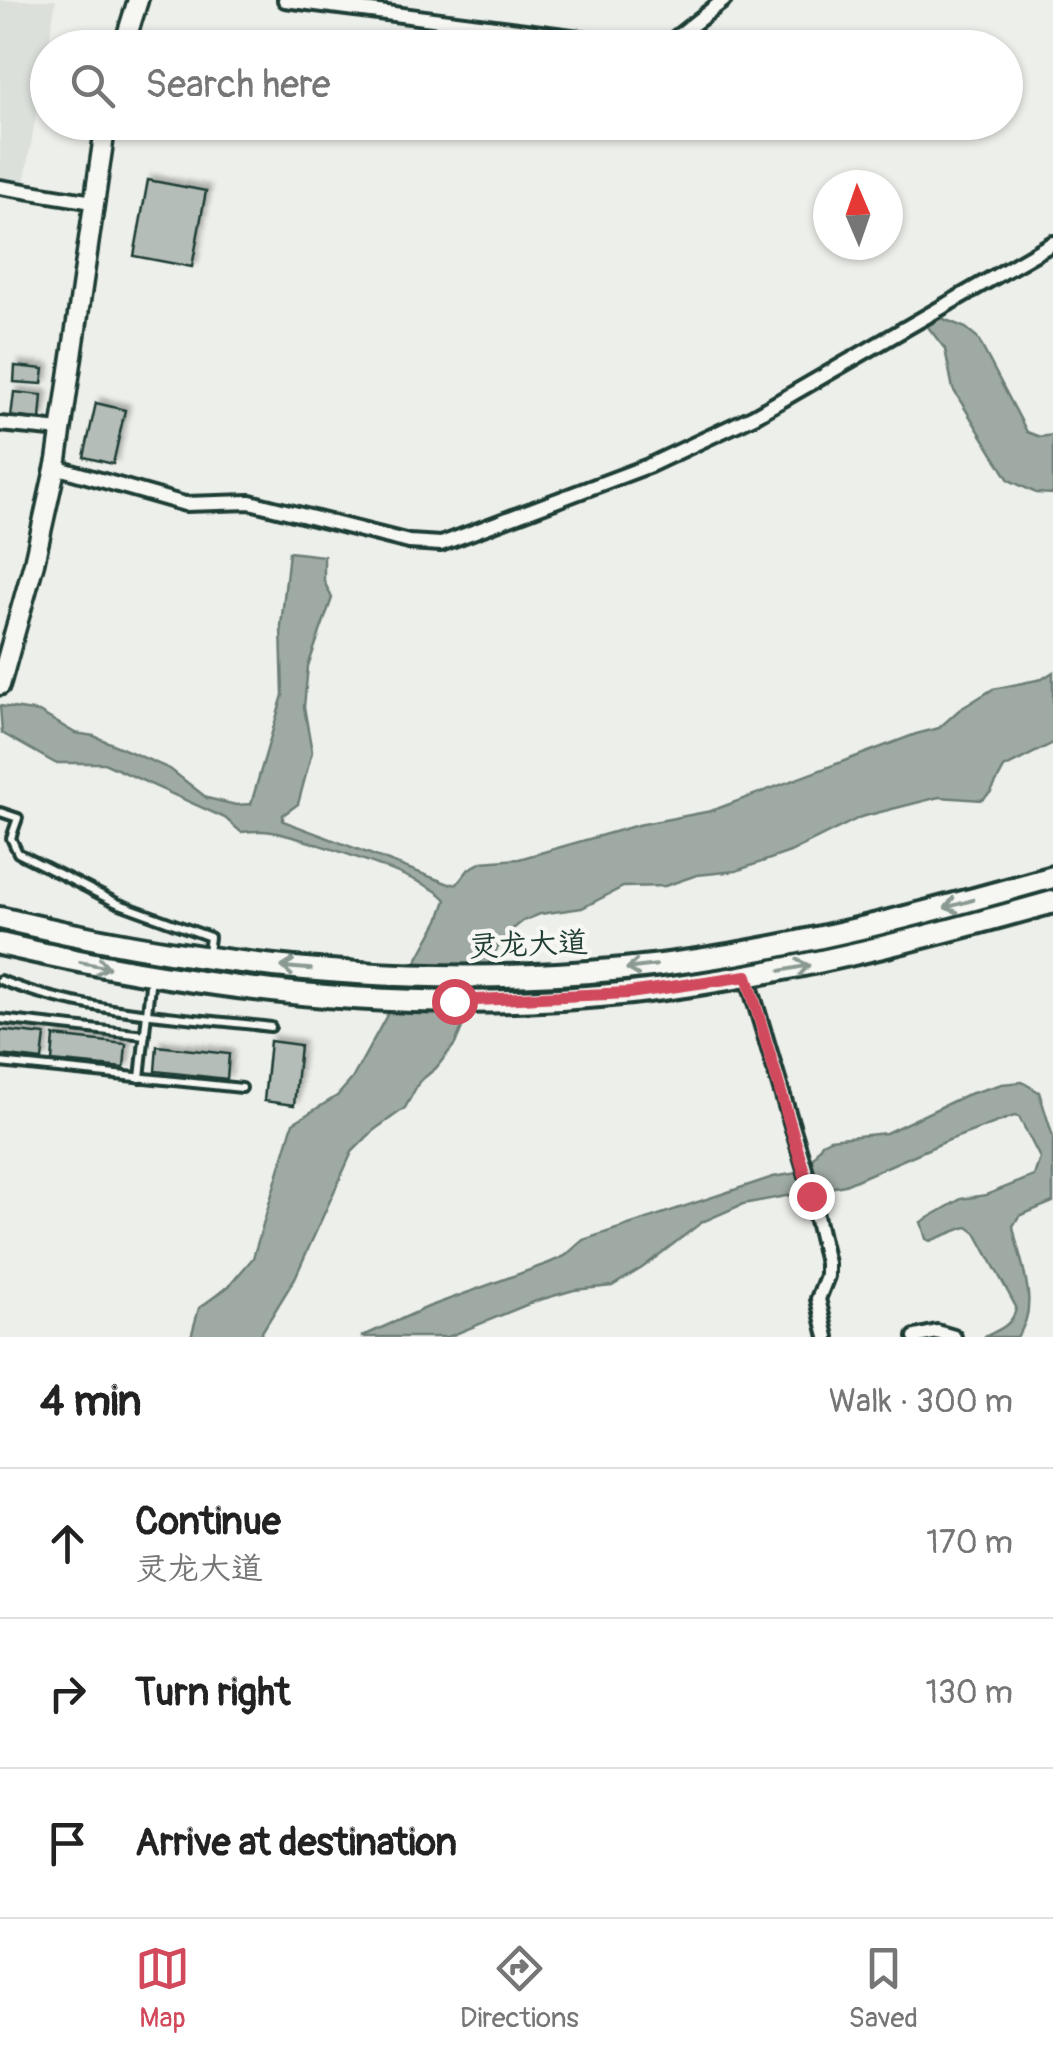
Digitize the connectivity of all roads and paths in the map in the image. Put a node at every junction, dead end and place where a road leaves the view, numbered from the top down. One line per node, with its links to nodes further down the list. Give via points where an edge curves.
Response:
1 (138, 0): 4 (main road)
2 (285, 0): 5 (street)
3 (724, 0): 6 (street)
4 (128, 30)
5 (518, 30)
6 (686, 30)
7 (103, 140): 9 (main road)
8 (0, 187): 9 (street)
9 (93, 202): 12 (main road)
10 (1053, 243): 13 (street, via 704,442 441,544 250,502 185,504)
11 (0, 424): 12 (street)
12 (61, 430): 13 (main road)
13 (56, 467): 14 (main road)
14 (0, 685)
15 (0, 812): 20 (lane, via 18,818 11,838 18,852 118,903 210,937)
16 (1053, 877): 20 (main road, 灵龙大道, one-way to 20, via 889,922 626,969 393,975)
17 (1053, 902): 22 (main road, 灵龙大道, one-way to 17, via 881,949)
18 (0, 918): 20 (main road, 灵龙大道)
19 (0, 944): 21 (main road, 灵龙大道, one-way to 21)
20 (207, 958)
21 (151, 975): 22 (main road, 灵龙大道, via 265,991 489,1000 629,993); 24 (lane)
22 (747, 976): 31 (street, via 827,1262 818,1299)
23 (0, 980): 24 (lane)
24 (148, 1012): 26 (lane); 27 (lane)
25 (0, 1019): 27 (lane)
26 (271, 1028)
27 (145, 1035): 29 (lane)
28 (0, 1063): 29 (lane)
29 (140, 1078): 30 (lane)
30 (242, 1088)
31 (827, 1337)
32 (915, 1337): 33 (street)
33 (954, 1337)

